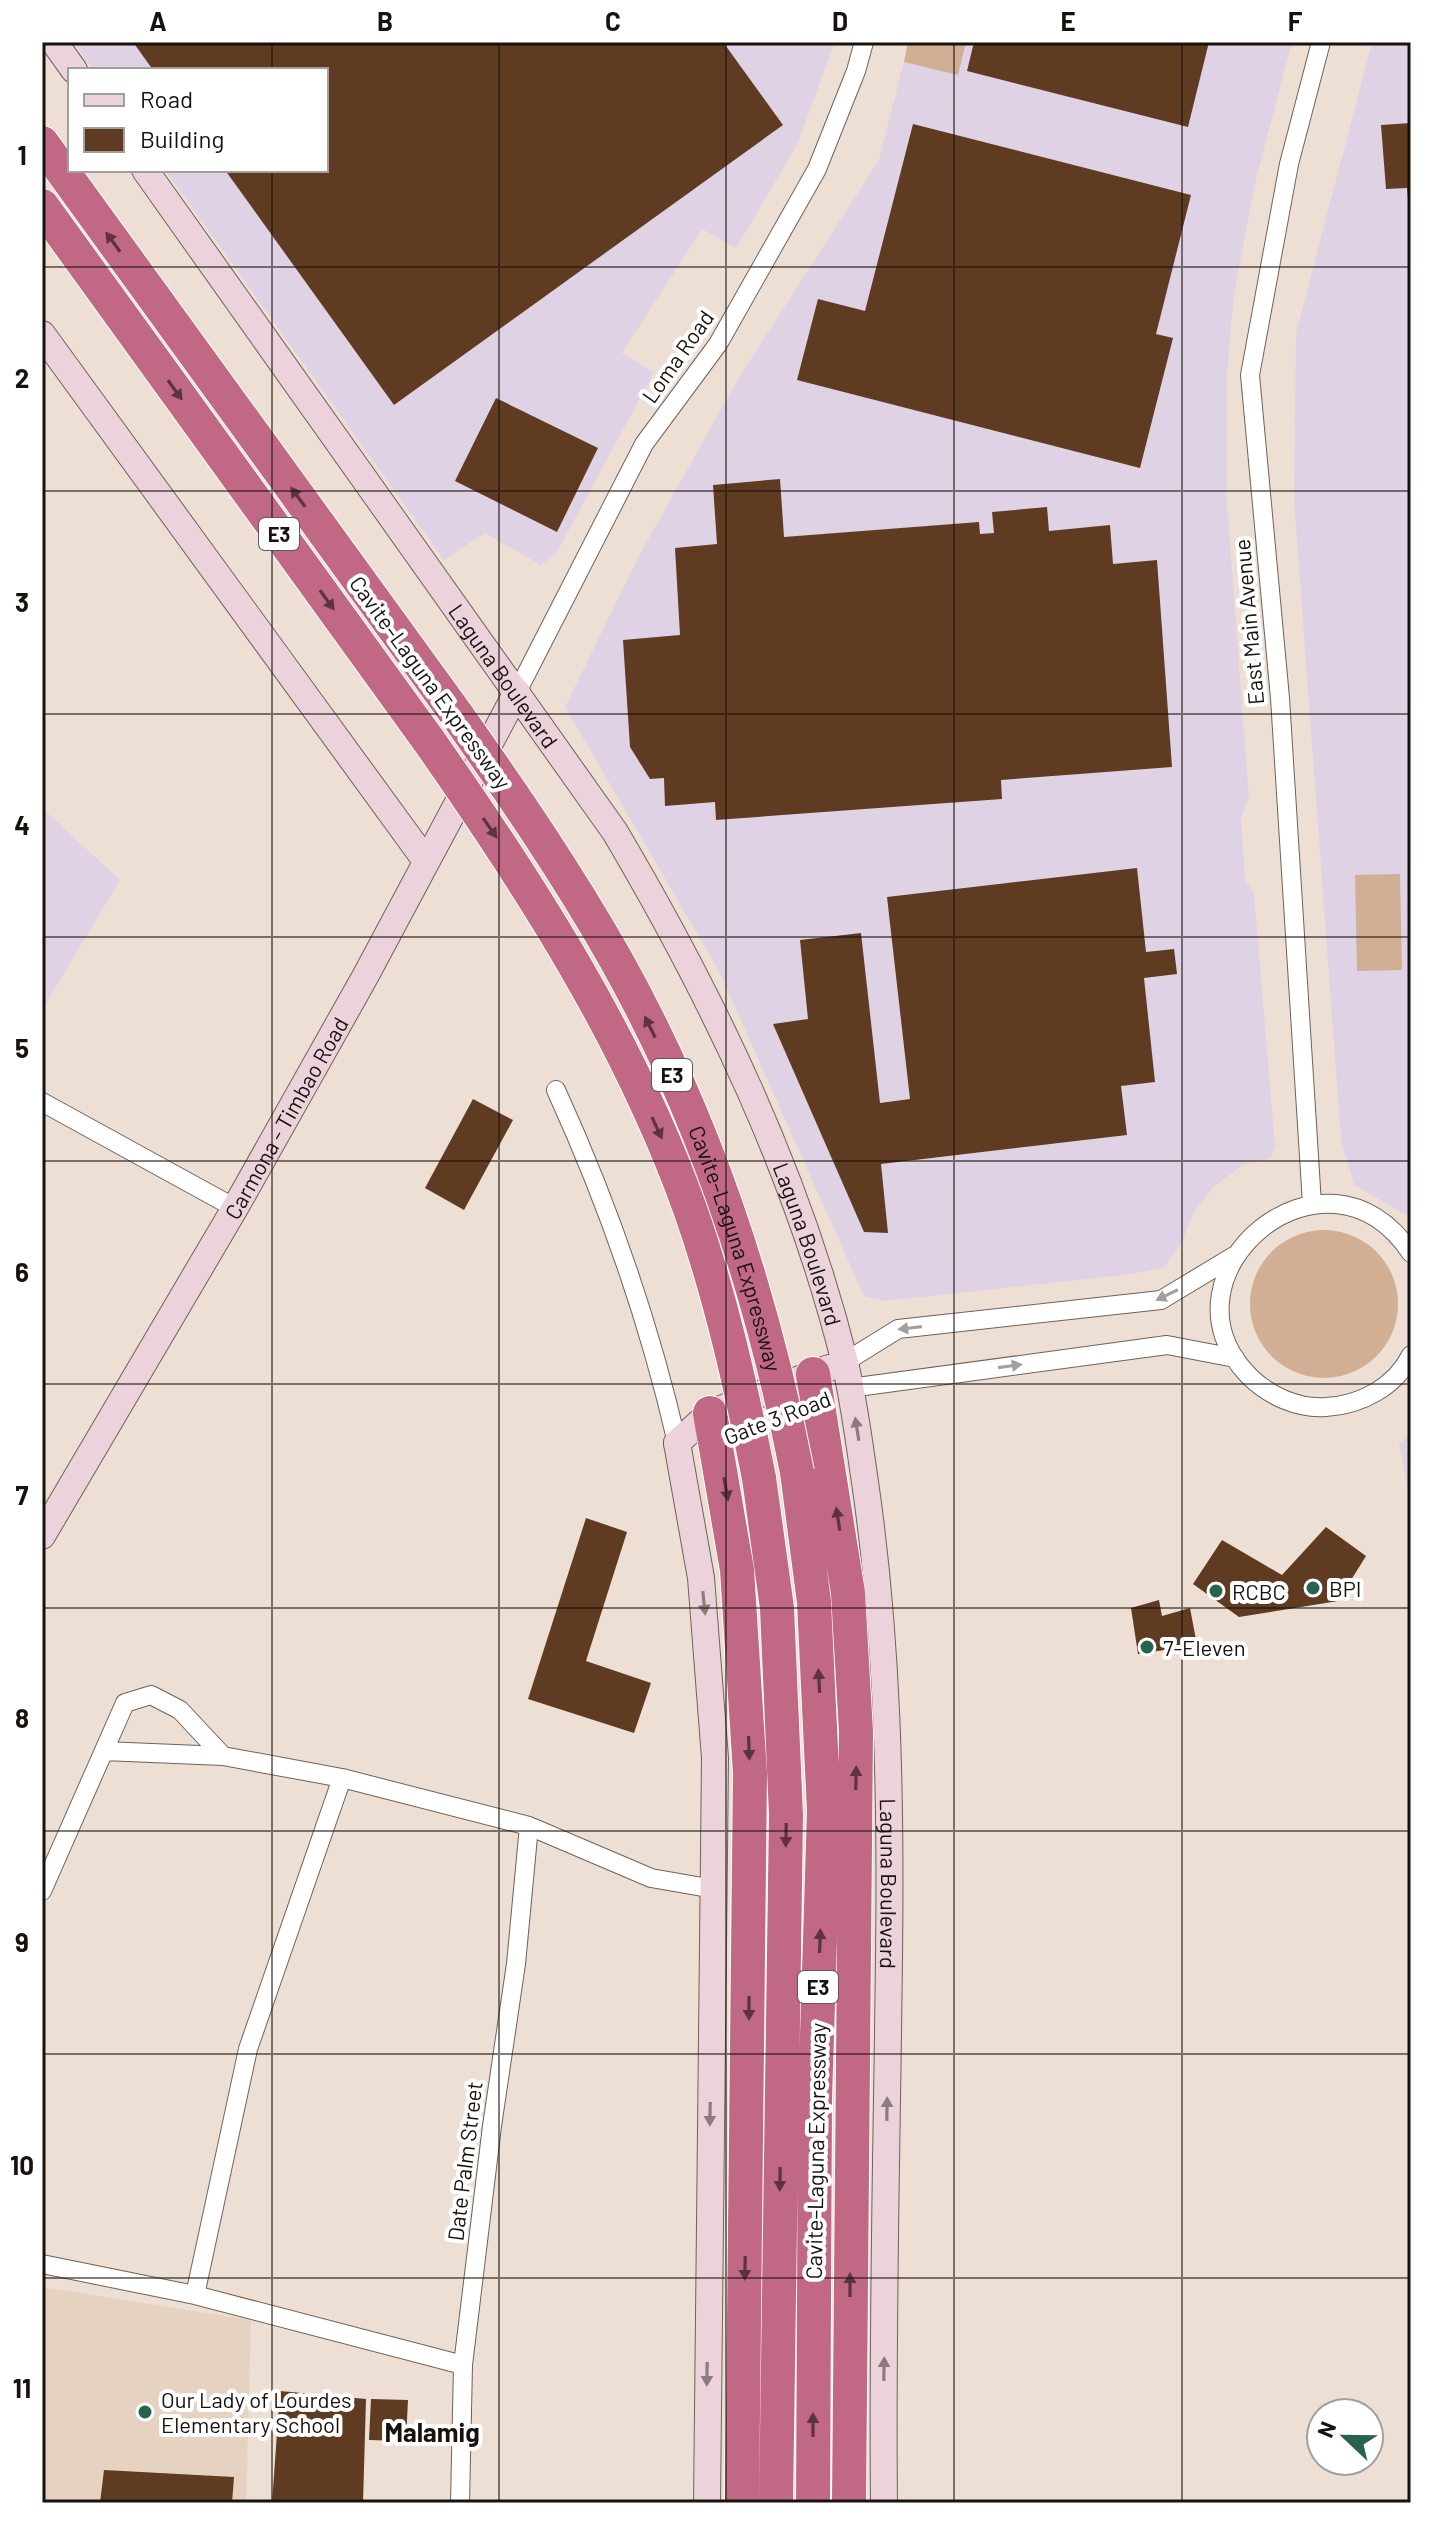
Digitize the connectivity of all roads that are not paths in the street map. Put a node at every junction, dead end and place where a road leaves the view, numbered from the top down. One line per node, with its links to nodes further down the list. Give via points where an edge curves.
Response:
1 (54, 42): 4 (main road)
2 (864, 42): 9 (street, Loma Road, via 817,169 718,344 644,444)
3 (1321, 42): 13 (street, East Main Avenue, via 1289,164 1250,375 1280,698)
4 (73, 68)
5 (42, 143): 38 (highway, Cavite–Laguna Expressway / E3, one-way to 5, bridge, via 815,2100 824,1811 814,1602 797,1472 762,1313 722,1190 616,961 526,813)
6 (146, 172): 9 (main road, Laguna Boulevard)
7 (42, 206): 37 (highway, Cavite–Laguna Expressway / E3, one-way to 37, bridge, via 500,842 618,1043 662,1140 714,1282 759,1478 777,1608 785,1789)
8 (42, 334): 10 (main road)
9 (517, 692): 10 (main road, Carmona - Timbao Road); 19 (main road, Laguna Boulevard, via 615,832 722,1028 781,1165)
10 (426, 861): 14 (main road, Carmona - Timbao Road)
11 (556, 1090): 23 (street, via 593,1170 624,1259 661,1373)
12 (42, 1102): 14 (street)
13 (1312, 1204): 15 (street, via 1346,1206 1370,1215 1391,1229); 16 (street, via 1267,1221)
14 (235, 1208): 24 (main road, Carmona - Timbao Road)
15 (1411, 1253)
16 (1234, 1256): 18 (street, via 1222,1300 1224,1330); 19 (street, Gate 3 Road, one-way to 19, via 1161,1300 898,1329)
17 (1411, 1355): 18 (street, via 1388,1385 1364,1399 1320,1408 1269,1392)
18 (1235, 1358): 21 (street, Gate 3 Road, one-way to 18, via 1167,1345)
19 (845, 1362): 20 (main road, Gate 3 Road); 21 (main road, Laguna Boulevard)
20 (816, 1388): 21 (main road, Gate 3 Road); 22 (main road, Gate 3 Road); 39 (highway, one-way to 20, via 856,1732 848,1593)
21 (850, 1388): 40 (main road, Laguna Boulevard, one-way to 21, via 889,1737 876,1561)
22 (714, 1427): 23 (main road, Gate 3 Road); 36 (highway, one-way to 36, via 737,1570 750,1773)
23 (677, 1443): 29 (main road, one-way to 29, via 709,1649)
24 (42, 1536)
25 (104, 1751): 26 (street); 26 (street, via 125,1703 151,1695 180,1710); 30 (street)
26 (223, 1756): 27 (street)
27 (342, 1778): 28 (street); 32 (street, via 248,2049)
28 (529, 1826): 29 (street, via 651,1878); 33 (street, Date Palm Street)
29 (714, 1889): 35 (main road, one-way to 35)
30 (42, 1891)
31 (42, 2264): 32 (street)
32 (195, 2295): 33 (street)
33 (463, 2365): 34 (street, Date Palm Street)
34 (460, 2503)
35 (707, 2503)
36 (742, 2503)
37 (776, 2503)
38 (813, 2503)
39 (849, 2503)
40 (884, 2503)

